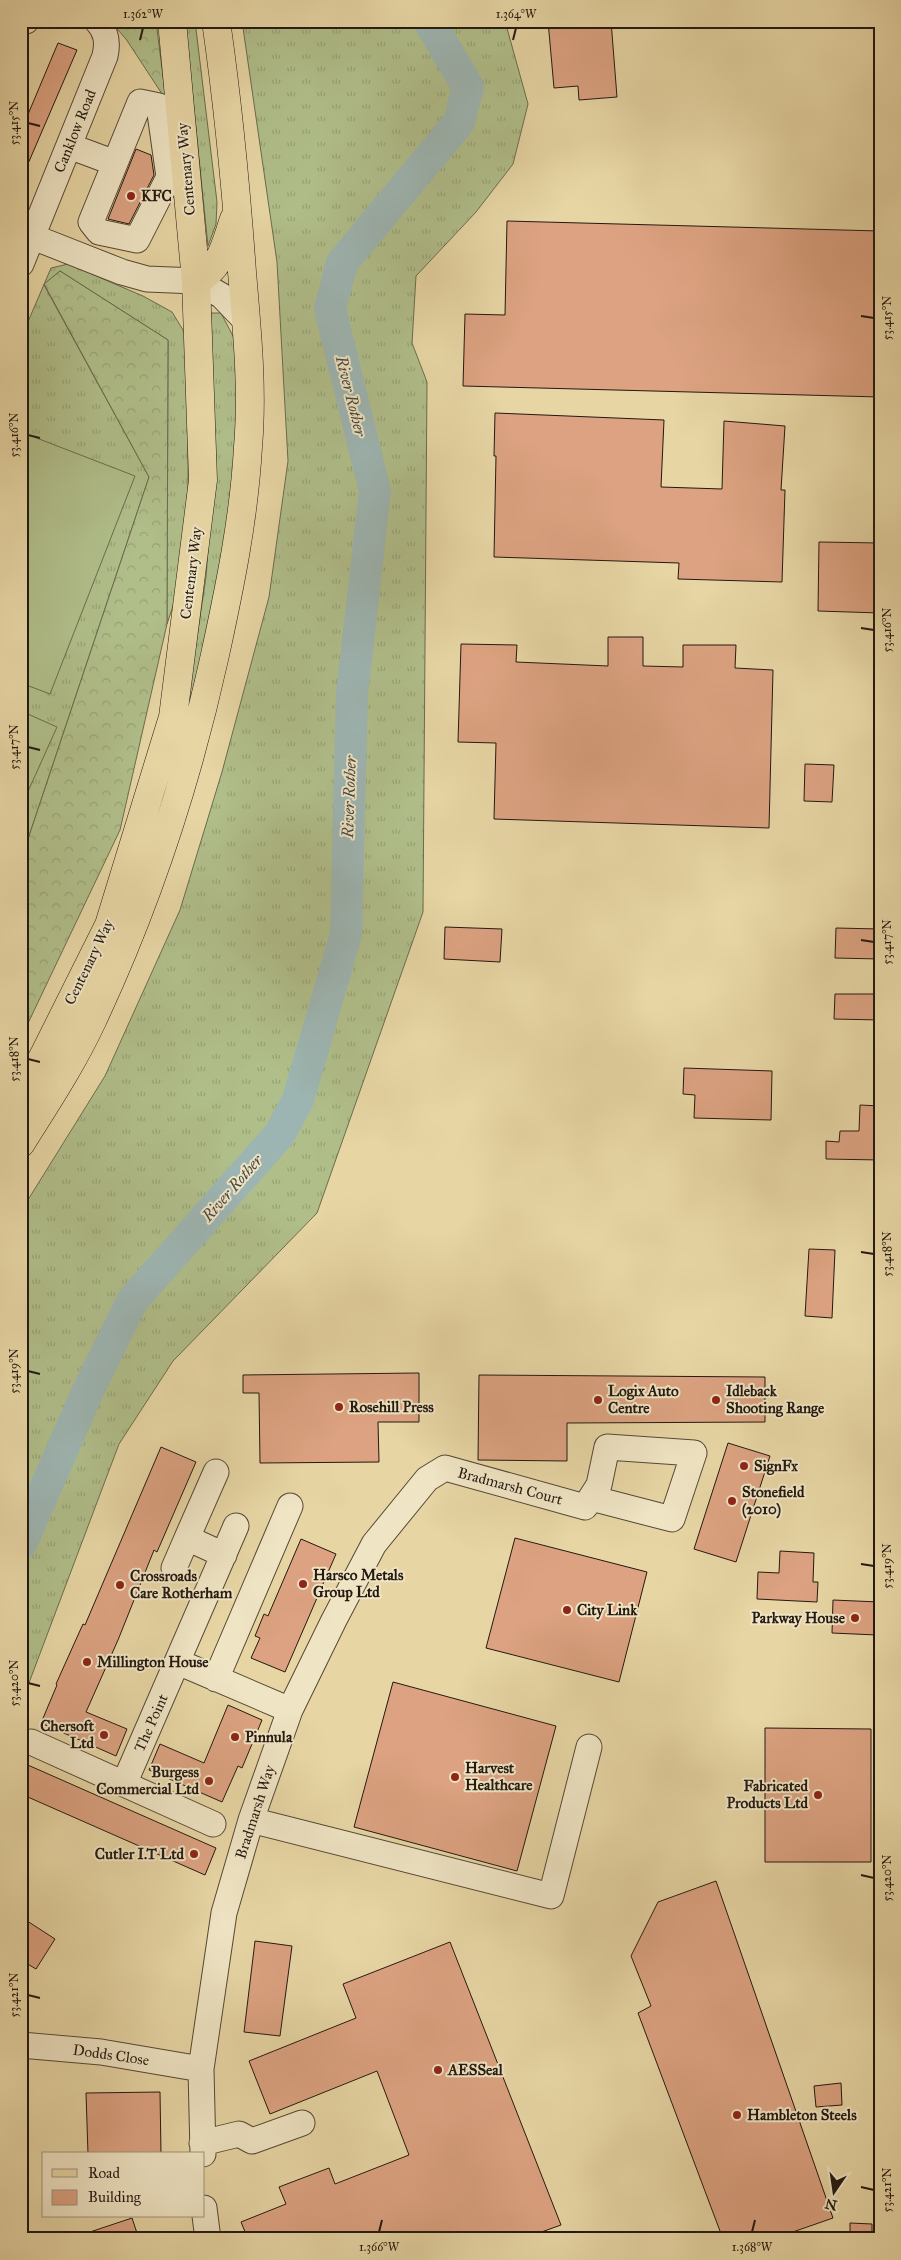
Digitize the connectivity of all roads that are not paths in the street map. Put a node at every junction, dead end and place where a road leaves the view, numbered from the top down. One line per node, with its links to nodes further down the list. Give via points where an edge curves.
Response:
1 (26, 21): 4 (street)
2 (172, 21): 11 (main road, Centenary Way)
3 (216, 21): 8 (main road, Centenary Way)
4 (21, 22)
5 (99, 23): 6 (street, Canklow Road, via 108,45)
6 (69, 146): 7 (street); 9 (street, Canklow Road)
7 (115, 163): 7 (street, via 140,102 159,106 169,177 137,240 100,232 91,222)
8 (237, 208): 11 (main road, via 223,253 209,274); 12 (main road, Centenary Way)
9 (33, 237): 10 (street, Canklow Road); 11 (street, via 147,279)
10 (21, 264)
11 (196, 281): 12 (street, via 222,296); 13 (main road, Centenary Way, via 203,480 173,716 109,925)
12 (246, 322): 14 (main road, Centenary Way, via 250,376 249,445 241,528 223,621 186,771 143,902 95,1014 69,1066)
13 (21, 1094)
14 (21, 1143)
15 (216, 1472): 20 (street)
16 (427, 1479): 17 (street, Bradmarsh Court, via 445,1468 585,1507); 25 (street, Bradmarsh Way, via 374,1544)
17 (591, 1498)
18 (290, 1506): 24 (street)
19 (236, 1526): 21 (street, The Point)
20 (187, 1538): 21 (street); 22 (street)
21 (224, 1555): 23 (street, The Point)
22 (174, 1568)
23 (178, 1662): 24 (street); 28 (street, The Point)
24 (216, 1679): 25 (street)
25 (290, 1710): 29 (street, Bradmarsh Way)
26 (31, 1742): 28 (street)
27 (589, 1746): 29 (street, via 551,1896)
28 (124, 1784): 30 (street)
29 (250, 1820): 32 (street, Bradmarsh Way, via 224,1913)
30 (213, 1824)
31 (21, 2045): 32 (street, Dodds Close, via 101,2052)
32 (201, 2069): 34 (street, Bradmarsh Way)
33 (302, 2123): 34 (street, via 252,2141 240,2134)
34 (202, 2148)
35 (205, 2216): 36 (street)
36 (208, 2239)

